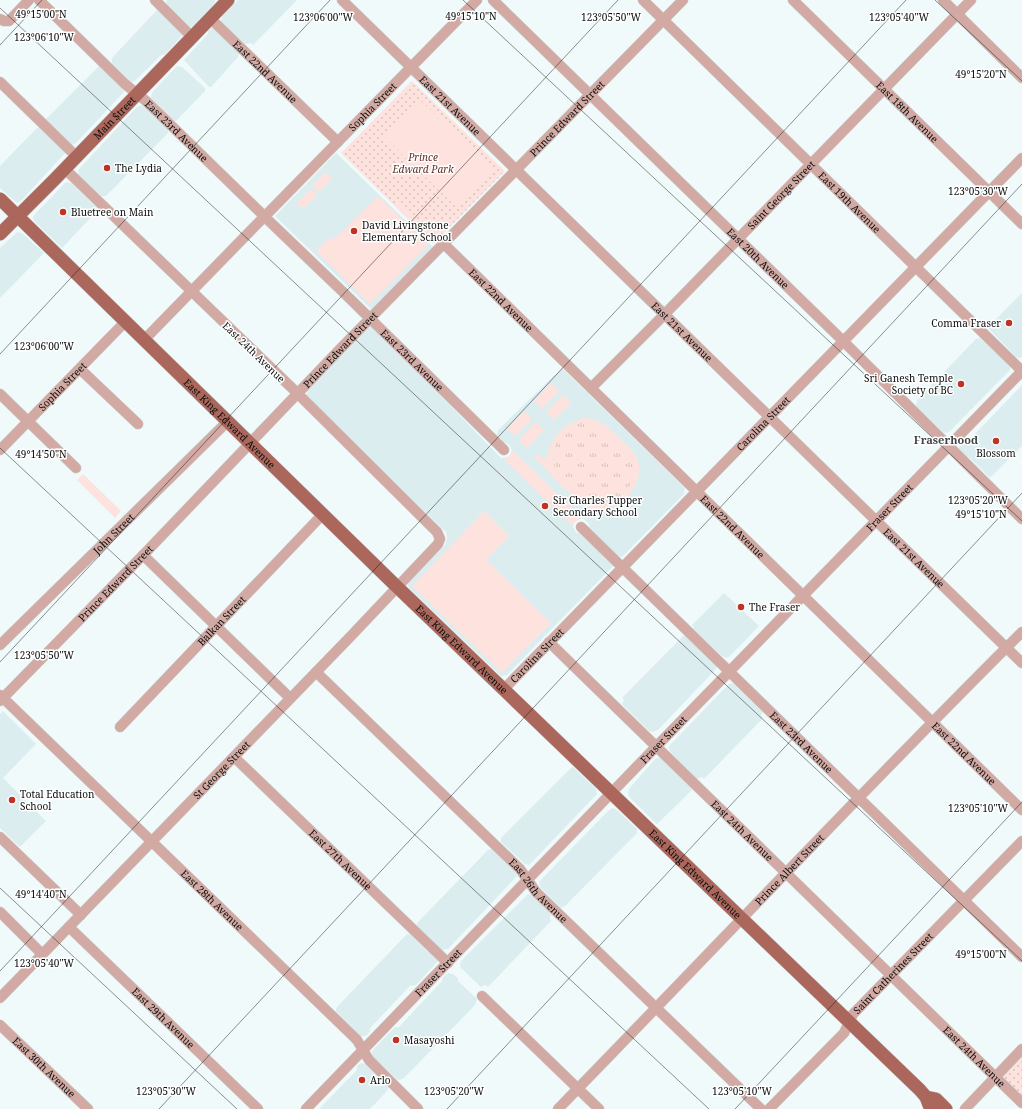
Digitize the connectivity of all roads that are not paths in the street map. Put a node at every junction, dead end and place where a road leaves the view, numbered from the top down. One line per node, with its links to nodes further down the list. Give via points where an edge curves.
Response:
1 (29, 0): 15 (street, via 9,21)
2 (39, 0): 22 (street, East 23rd Avenue)
3 (155, 0): 17 (street)
4 (228, 0): 14 (main road, Main Street)
5 (342, 0): 18 (street, East 21st Avenue)
6 (477, 0): 18 (street, Sophia Street)
7 (493, 0): 23 (street, East 20th Avenue)
8 (643, 0): 16 (street, East 19th Avenue)
9 (683, 0): 16 (street, Prince Edward Street)
10 (793, 0): 21 (street, East 18th Avenue)
11 (943, 0): 13 (street)
12 (971, 0): 13 (street, Saint George Street)
13 (957, 14): 19 (street); 21 (street, Saint George Street)
14 (210, 18): 17 (main road, Main Street); 24 (street, East 22nd Avenue)
15 (2, 20)
16 (663, 20): 23 (street, Prince Edward Street); 27 (street, East 19th Avenue)
17 (192, 37): 22 (main road, Main Street)
18 (412, 67): 24 (street, Sophia Street); 29 (street, East 21st Avenue)
19 (1022, 78)
20 (0, 82): 25 (street)
21 (884, 89): 27 (street, Saint George Street); 30 (street, East 18th Avenue)
22 (137, 94): 25 (main road, Main Street); 33 (street, East 23rd Avenue)
23 (590, 95): 29 (street, Prince Edward Street); 36 (street, East 20th Avenue)
24 (338, 142): 33 (street, Sophia Street)
25 (77, 157): 28 (main road, Main Street)
26 (1022, 158): 30 (street, Carolina Street)
27 (811, 165): 36 (street, Saint George Street); 38 (street, East 19th Avenue)
28 (65, 169): 32 (main road, Main Street); 39 (street, East 24th Avenue)
29 (517, 170): 37 (street, Prince Edward Street); 40 (street, East 21st Avenue)
30 (989, 192): 34 (street, East 18th Avenue); 38 (street, Carolina Street)
31 (0, 199): 32 (main road, East King Edward Avenue)
32 (18, 217): 35 (main road, Main Street); 42 (main road, East King Edward Avenue)
33 (264, 217): 39 (street, Sophia Street); 41 (street, East 23rd Avenue)
34 (1022, 224)
35 (0, 234)
36 (737, 239): 40 (street, Saint George Street); 44 (street, East 20th Avenue)
37 (444, 244): 41 (street, Prince Edward Street); 47 (street, East 22nd Avenue)
38 (916, 266): 44 (street, Carolina Street); 46 (street, East 19th Avenue)
39 (191, 291): 43 (street, Sophia Street); 49 (street, East 24th Avenue)
40 (664, 315): 47 (street, Saint George Street); 50 (street, East 21st Avenue)
41 (370, 319): 49 (street, Prince Edward Street); 57 (street, East 23rd Avenue)
42 (125, 322): 43 (main road, East King Edward Avenue); 45 (street, Sophia Street)
43 (144, 340): 52 (main road, East King Edward Avenue)
44 (843, 341): 50 (street, Carolina Street); 55 (street, East 20th Avenue)
45 (80, 369): 51 (street, Sophia Street); 53 (street)
46 (1022, 371): 55 (street, Fraser Street)
47 (591, 388): 59 (street, East 22nd Avenue)
48 (0, 394): 51 (street)
49 (297, 394): 54 (street, Prince Edward Street); 64 (street, East 24th Avenue, via 437,532)
50 (768, 417): 59 (street, Carolina Street); 62 (street, East 21st Avenue)
51 (28, 421): 56 (street, Sophia Street); 58 (street)
52 (227, 422): 54 (main road, East King Edward Avenue); 72 (street, John Street)
53 (138, 424)
54 (250, 444): 60 (main road, East King Edward Avenue); 65 (street, Prince Edward Street)
55 (949, 447): 61 (street, East 20th Avenue); 62 (street, Fraser Street)
56 (0, 450)
57 (504, 450)
58 (76, 468)
59 (695, 491): 66 (street, Carolina Street); 68 (street, East 22nd Avenue)
60 (323, 514): 67 (main road, East King Edward Avenue); 69 (street, Balkan Street)
61 (1022, 518)
62 (875, 521): 68 (street, Fraser Street); 73 (street, East 21st Avenue)
63 (581, 527): 66 (street, East 23rd Avenue)
64 (440, 538): 67 (street, St George Street, via 438,544)
65 (143, 555): 69 (street); 78 (street, Prince Edward Street)
66 (622, 566): 71 (street, Carolina Street); 75 (street, East 23rd Avenue)
67 (397, 587): 76 (street, St George Street); 77 (main road, East King Edward Avenue)
68 (802, 596): 75 (street, Fraser Street); 80 (street, East 22nd Avenue)
69 (216, 626): 79 (street); 81 (street, Balkan Street)
70 (1022, 632): 73 (street, Prince Albert Street)
71 (549, 642): 77 (street, Carolina Street); 82 (street, East 24th Avenue)
72 (0, 645)
73 (1006, 648): 74 (street, East 21st Avenue); 80 (street, Prince Albert Street)
74 (1022, 663)
75 (730, 671): 82 (street, Fraser Street); 85 (street, East 23rd Avenue)
76 (316, 672): 79 (street, St George Street); 91 (street, East 26th Avenue, via 520,869)
77 (504, 688): 84 (main road, East King Edward Avenue)
78 (1, 698): 89 (street, East 28th Avenue)
79 (290, 698): 83 (street, St George Street)
80 (932, 722): 85 (street, Prince Albert Street); 86 (street, East 22nd Avenue)
81 (120, 727)
82 (656, 746): 84 (street, Fraser Street); 90 (street, East 24th Avenue)
83 (234, 757): 89 (street, St George Street); 99 (street, East 27th Avenue)
84 (612, 793): 91 (street, Fraser Street); 95 (main road, East King Edward Avenue)
85 (859, 797): 90 (street, Prince Albert Street); 92 (street, East 23rd Avenue)
86 (1022, 810)
87 (0, 837): 94 (street)
88 (1022, 841): 92 (street, Saint Catherines Street)
89 (151, 842): 94 (street, St George Street); 107 (street, East 28th Avenue, via 353,1036)
90 (786, 872): 95 (street, Prince Albert Street); 100 (street, East 24th Avenue)
91 (527, 880): 99 (street, Fraser Street); 103 (street, East 26th Avenue, via 534,890)
92 (965, 900): 98 (street, East 23rd Avenue); 100 (street, Saint Catherines Street)
93 (0, 912): 97 (street)
94 (81, 915): 96 (street, St George Street)
95 (741, 918): 103 (street, Prince Albert Street); 104 (main road, East King Edward Avenue)
96 (69, 927): 97 (street, St George Street); 113 (street, East 29th Avenue)
97 (42, 954): 102 (street, St George Street)
98 (1022, 956)
99 (448, 963): 107 (street, Fraser Street)
100 (891, 975): 104 (street, Saint Catherines Street, via 853,1014); 108 (street, East 24th Avenue)
101 (482, 996): 109 (street)
102 (0, 998)
103 (656, 1008): 109 (street, Prince Albert Street); 118 (street, East 26th Avenue)
104 (850, 1022): 110 (main road, East King Edward Avenue); 119 (street, Saint Catherines Street, via 844,1033)
105 (0, 1025): 112 (street, East 30th Avenue)
106 (1022, 1049): 108 (street)
107 (363, 1050): 114 (street, Fraser Street); 115 (street, East 28th Avenue, via 369,1060)
108 (996, 1077): 111 (street, East 24th Avenue); 122 (street)
109 (578, 1089): 116 (street, Prince Albert Street); 117 (street)
110 (926, 1097): 120 (main road, East King Edward Avenue); 121 (main road, East King Edward Avenue, via 936,1099)
111 (1022, 1103)
112 (88, 1109)
113 (258, 1109)
114 (306, 1109)
115 (418, 1109)
116 (558, 1109)
117 (599, 1109)
118 (761, 1109)
119 (769, 1109)
120 (933, 1109)
121 (946, 1109)
122 (965, 1109)

